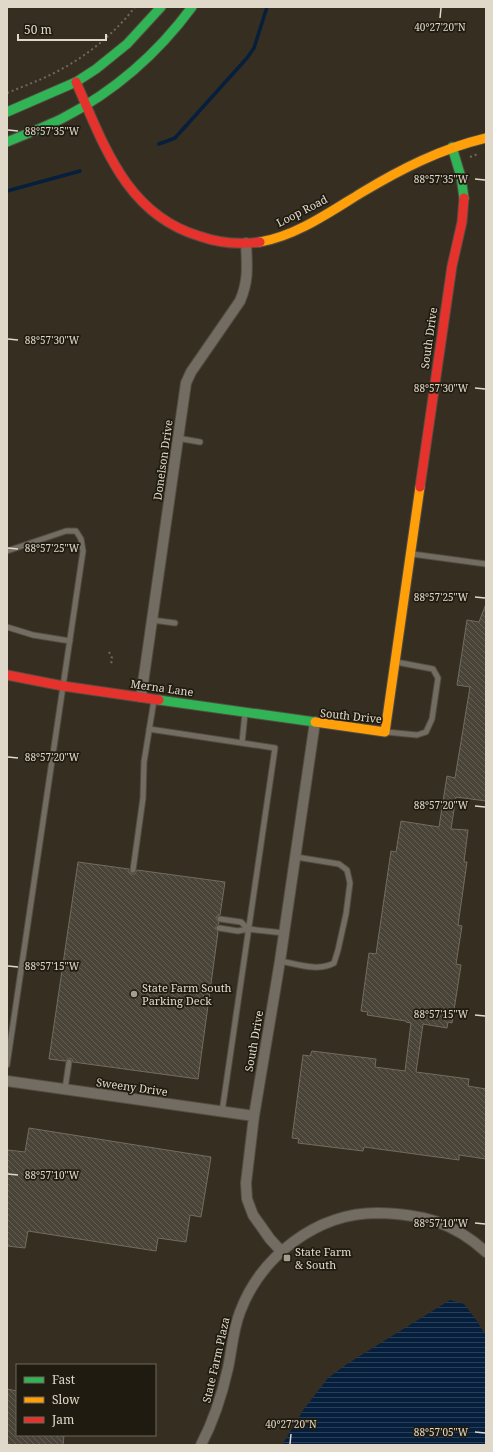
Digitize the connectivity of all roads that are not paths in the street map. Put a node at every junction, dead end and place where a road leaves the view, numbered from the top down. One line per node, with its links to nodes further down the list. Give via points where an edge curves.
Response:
1 (161, 7): 3 (street, via 127,44)
2 (192, 7): 4 (street, via 182,22 140,65)
3 (76, 82): 4 (street, Loop Road); 5 (street)
4 (86, 105): 7 (street, via 63,118); 9 (street, Loop Road, via 90,118 124,179 153,212 183,231 206,239)
5 (7, 112)
6 (486, 138): 8 (street, Loop Road)
7 (7, 142)
8 (452, 148): 9 (street, Loop Road, via 416,162 302,227 272,239); 13 (street, South Drive, via 461,176 464,211 452,266)
9 (246, 243): 10 (street, Donelson Drive, via 248,277 245,290 191,372)
10 (177, 438): 11 (lane); 15 (street, Donelson Drive)
11 (200, 442)
12 (7, 551): 18 (lane, via 76,530 83,551)
13 (410, 554): 14 (lane); 19 (street, South Drive)
14 (486, 564)
15 (152, 620): 16 (lane); 22 (street, Donelson Drive)
16 (175, 623)
17 (7, 627): 18 (lane)
18 (70, 641): 21 (lane)
19 (395, 662): 27 (street, South Drive); 27 (lane, via 433,669 438,678 432,719 426,732 417,735)
20 (7, 675): 21 (street, Merna Lane)
21 (64, 686): 22 (street, Merna Lane); 37 (lane)
22 (141, 697): 23 (street, Merna Lane)
23 (154, 699): 24 (street, Merna Lane); 26 (lane)
24 (245, 712): 25 (street, Merna Lane); 28 (lane)
25 (315, 722): 27 (street, South Drive); 29 (street, South Drive)
26 (149, 729): 28 (lane); 30 (lane)
27 (385, 732)
28 (242, 743): 33 (lane, via 275,748)
29 (296, 857): 34 (street, South Drive); 35 (lane, via 339,864 347,870 350,882 346,914 334,964 315,968)
30 (133, 870)
31 (220, 919): 33 (lane, via 241,922)
32 (219, 928): 33 (lane, via 238,931)
33 (248, 929): 34 (lane); 40 (lane)
34 (284, 933): 35 (street, South Drive)
35 (280, 962): 41 (street, South Drive)
36 (69, 1062): 39 (lane)
37 (7, 1065)
38 (7, 1081): 39 (street, Sweeny Drive)
39 (65, 1089): 40 (street, Sweeny Drive)
40 (222, 1112): 41 (street, Sweeny Drive)
41 (254, 1116): 42 (street, South Drive, via 246,1183 247,1199 253,1215)
42 (281, 1251): 43 (street, State Farm Plaza, via 321,1225 369,1213 403,1214 432,1220 460,1232); 44 (street, State Farm Plaza, via 254,1284 242,1306 217,1410)
43 (486, 1252)
44 (201, 1445)

